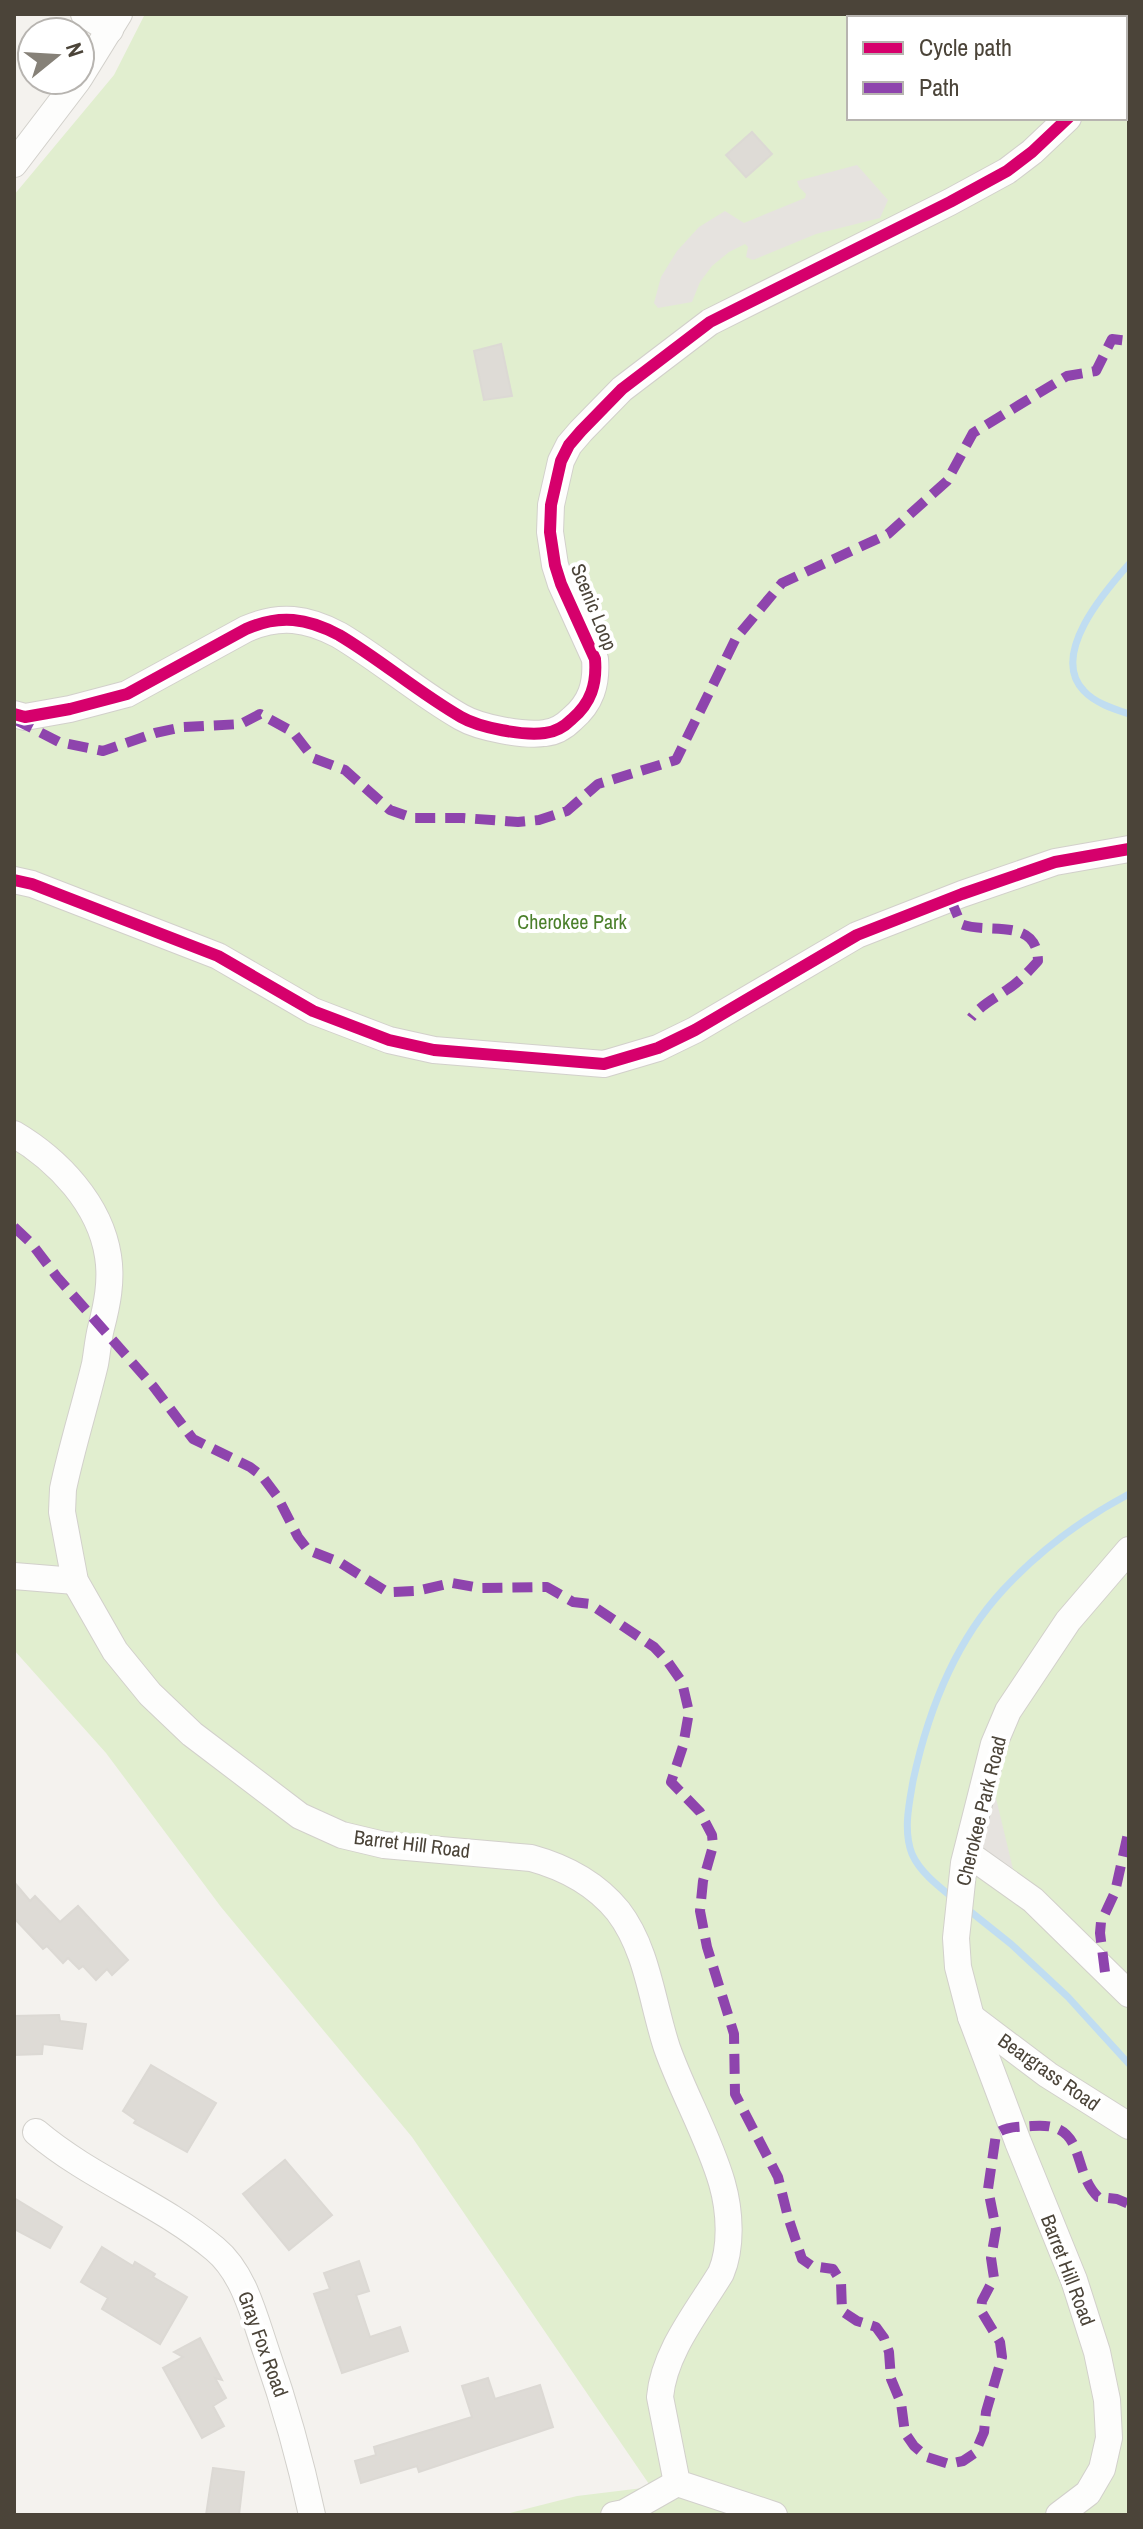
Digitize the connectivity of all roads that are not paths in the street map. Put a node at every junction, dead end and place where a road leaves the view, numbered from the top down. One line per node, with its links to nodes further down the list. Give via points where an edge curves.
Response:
1 (84, 14): 2 (street)
2 (114, 22): 3 (street)
3 (96, 51)
4 (66, 96): 6 (street)
5 (1066, 120): 7 (street, Scenic Loop, via 1007,171 710,322 622,389 569,445 551,505 550,532 555,565 596,672 590,698 566,725 544,734 463,719 339,635 293,618 254,625 127,694 25,717)
6 (14, 164)
7 (14, 714)
8 (1129, 849): 9 (street, via 1055,862 857,935 695,1030 604,1064 434,1050 389,1040 313,1011 218,956)
9 (14, 880)
10 (14, 1134): 13 (street, Barret Hill Road, via 61,1171 83,1197 108,1256 106,1312 63,1489)
11 (1129, 1550): 14 (street, Cherokee Park Road, via 1068,1621 1008,1711 994,1744)
12 (14, 1576): 13 (street)
13 (75, 1581): 19 (street, Barret Hill Road, via 115,1651 150,1694 192,1734 300,1816 342,1835 384,1845 552,1864 604,1896 628,1926 667,2048 722,2184 727,2211 727,2260 668,2360 661,2384)
14 (966, 1858): 15 (street, via 1033,1900); 16 (street, Cherokee Park Road, via 956,1938)
15 (1129, 1994)
16 (971, 2017): 17 (street, Beargrass Road, via 1048,2075); 23 (street, Barret Hill Road, via 1074,2280 1107,2400 1109,2438 1102,2469 1088,2493)
17 (1129, 2126)
18 (36, 2132): 20 (street, Gray Fox Road, via 61,2153 195,2234 229,2264 252,2308 287,2412)
19 (677, 2483): 21 (street); 22 (street)
20 (312, 2515)
21 (614, 2515)
22 (774, 2515)
23 (1059, 2515)

